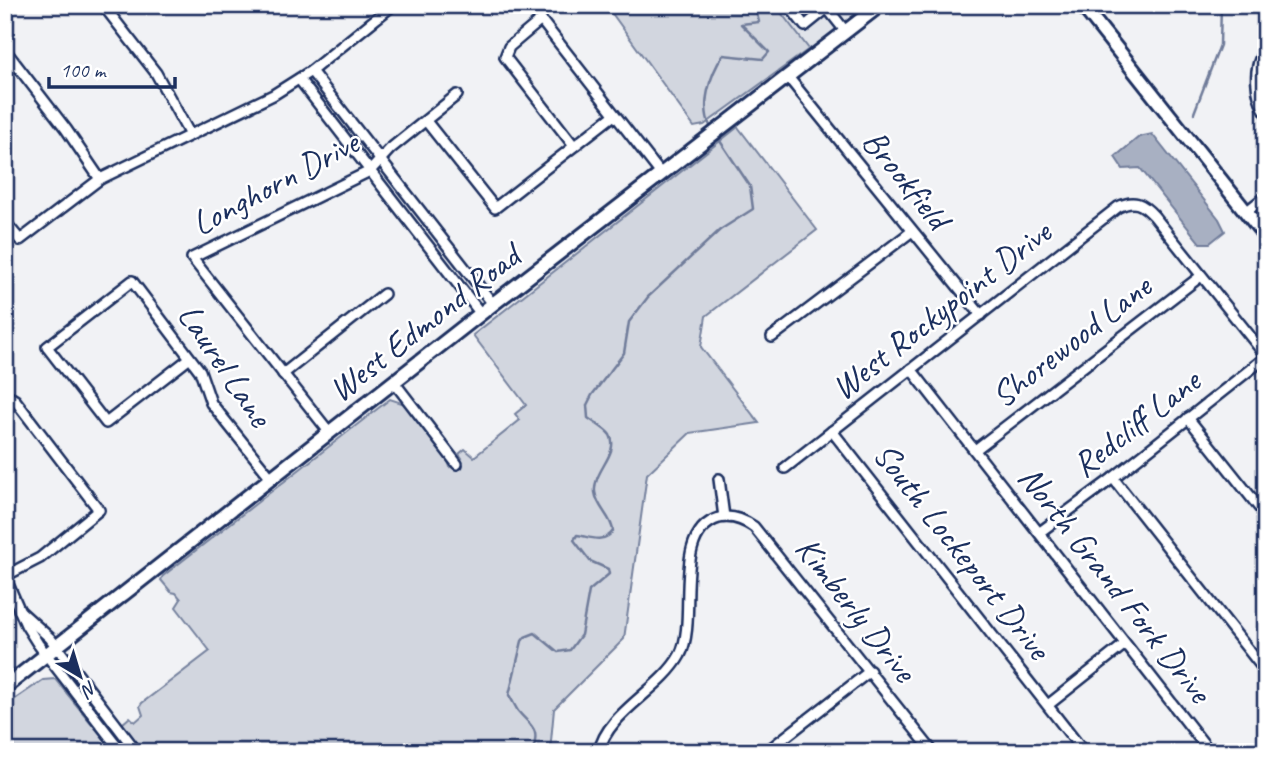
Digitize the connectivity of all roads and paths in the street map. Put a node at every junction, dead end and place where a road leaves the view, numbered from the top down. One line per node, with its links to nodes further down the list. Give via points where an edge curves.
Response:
1 (103, 5): 17 (street, via 156,73)
2 (393, 5): 10 (street)
3 (880, 5): 7 (main road, West Edmond Road)
4 (1082, 5): 25 (main road)
5 (789, 6): 6 (street, via 805,26)
6 (829, 6): 7 (street)
7 (846, 32): 11 (main road, West Edmond Road)
8 (1266, 49): 14 (street, via 1256,88)
9 (5, 50): 22 (street)
10 (311, 71): 12 (street); 19 (street)
11 (788, 77): 21 (main road, West Edmond Road); 27 (street, Brookfield)
12 (299, 79): 17 (street); 20 (street)
13 (457, 95): 16 (street, Longhorn Drive)
14 (1266, 112)
15 (614, 115): 18 (street); 18 (street, via 541,20 509,47 505,57); 21 (street)
16 (426, 121): 18 (street, via 495,208); 19 (street, Longhorn Drive)
17 (190, 135): 22 (street)
18 (574, 146)
19 (380, 160): 20 (street, Longhorn Drive); 31 (street)
20 (370, 171): 32 (street); 38 (street, Longhorn Drive, via 192,258)
21 (661, 174): 31 (main road, West Edmond Road)
22 (100, 179): 26 (street, via 20,240)
23 (1266, 196): 25 (street)
24 (1266, 212): 25 (street)
25 (1250, 217): 28 (main road)
26 (5, 222)
27 (911, 232): 33 (street, Brookfield); 34 (street)
28 (1266, 237)
29 (1201, 276): 33 (street, West Rockypoint Drive, via 1145,206 1133,201 1118,207); 35 (street); 44 (street, Shorewood Lane)
30 (384, 295): 38 (street)
31 (493, 304): 32 (main road, West Edmond Road)
32 (481, 314): 39 (main road, West Edmond Road)
33 (981, 315): 37 (street, West Rockypoint Drive)
34 (772, 337)
35 (1266, 356): 41 (street, Redcliff Lane)
36 (190, 358): 36 (street, Laurel Lane, via 132,281 47,347 106,423); 48 (street, Laurel Lane, via 200,371 211,403)
37 (911, 369): 42 (street, West Rockypoint Drive); 44 (street, North Grand Fork Drive)
38 (282, 374): 43 (street, Longhorn Drive)
39 (394, 382): 43 (main road, West Edmond Road); 45 (street)
40 (5, 394): 53 (street, via 15,400 99,510 40,558)
41 (1188, 418): 47 (street, Redcliff Lane); 50 (street)
42 (832, 431): 46 (street, West Rockypoint Drive); 59 (street, South Lockeport Drive)
43 (330, 433): 48 (main road, West Edmond Road)
44 (975, 450): 52 (street, North Grand Fork Drive)
45 (457, 464)
46 (785, 468)
47 (1113, 478): 52 (street, Redcliff Lane); 57 (street)
48 (272, 479): 55 (main road, West Edmond Road)
49 (719, 479): 51 (street)
50 (1266, 516)
51 (724, 517): 56 (street, Kimberly Drive, via 754,527); 62 (street, via 709,523 692,545 681,653 613,724 602,738)
52 (1040, 532): 54 (street, North Grand Fork Drive)
53 (5, 577): 55 (street, via 18,609 32,620)
54 (1125, 644): 59 (street); 66 (street, North Grand Fork Drive)
55 (52, 652): 58 (main road, West Edmond Road); 60 (street, via 101,727); 61 (street)
56 (870, 671): 63 (street); 64 (street, Kimberly Drive)
57 (1266, 672)
58 (5, 687)
59 (1048, 705): 65 (street, South Lockeport Drive)
60 (125, 752)
61 (137, 752)
62 (599, 752)
63 (766, 752)
64 (933, 752)
65 (1084, 752)
66 (1210, 752)

